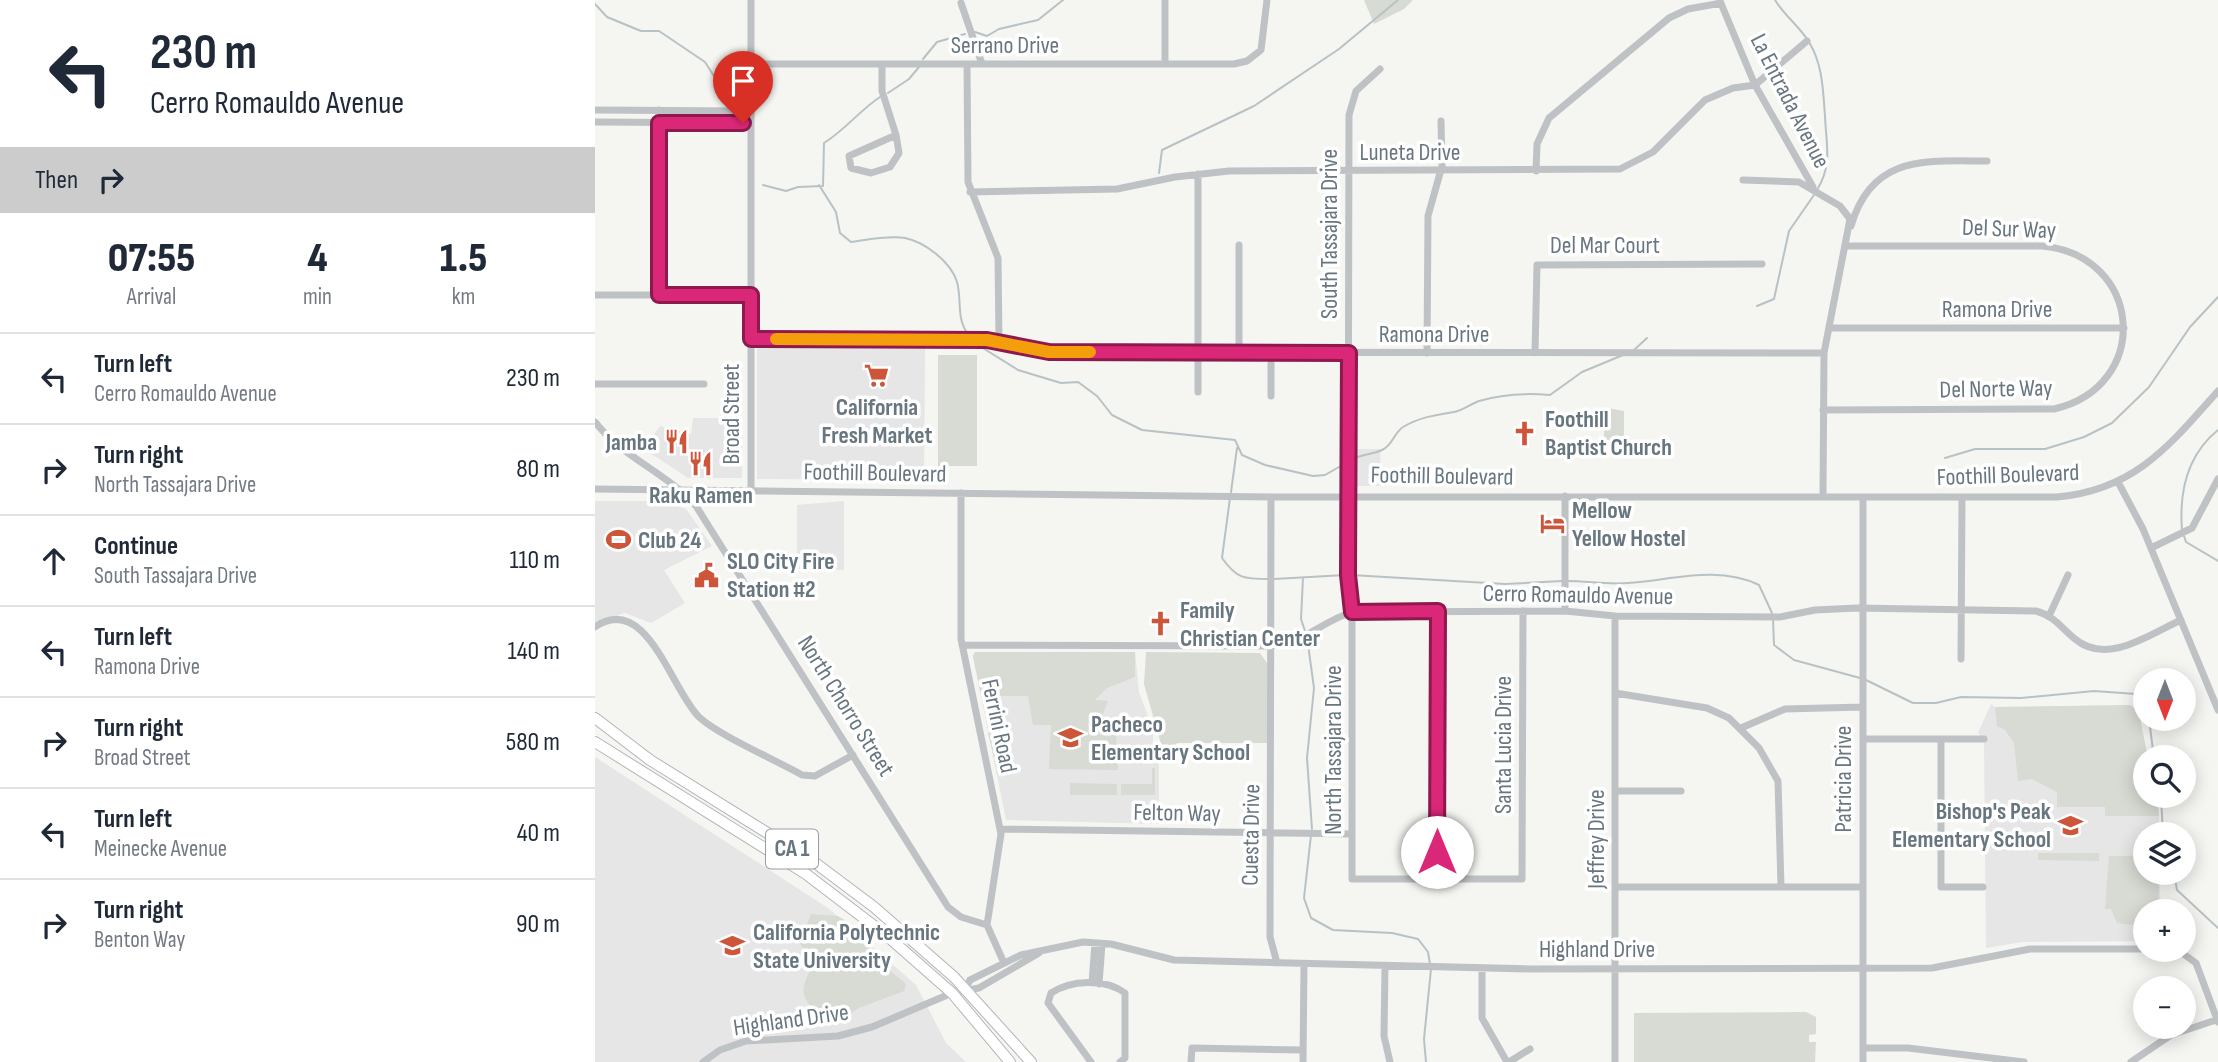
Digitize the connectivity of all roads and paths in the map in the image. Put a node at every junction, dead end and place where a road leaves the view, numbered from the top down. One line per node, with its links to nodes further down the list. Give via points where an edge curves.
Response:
1 (751, 0): 7 (street, Broad Street)
2 (1165, 0): 10 (street)
3 (1267, 0): 10 (street, Serrano Drive, via 1263,43 1257,55 1234,64)
4 (961, 2): 9 (street)
5 (1720, 2): 13 (street, La Entrada Avenue); 24 (street, via 1669,18 1556,111 1539,135)
6 (1807, 41): 13 (street, Luneta Drive)
7 (751, 64): 11 (street, Serrano Drive); 16 (street, Broad Street)
8 (967, 64): 9 (street, Serrano Drive); 11 (street, Serrano Drive); 28 (street)
9 (982, 64): 10 (street, Serrano Drive)
10 (1165, 64)
11 (882, 66): 20 (street, via 882,91)
12 (1380, 69): 22 (street, South Tassajara Drive, via 1360,85 1352,99)
13 (1755, 85): 24 (street, Luneta Drive, via 1705,100 1653,152 1632,165 1608,171); 27 (street, La Entrada Avenue)
14 (595, 110): 15 (street)
15 (659, 110): 16 (street, via 743,111); 19 (street)
16 (751, 117): 19 (street, via 743,123); 35 (street, Broad Street)
17 (1441, 121): 23 (street)
18 (595, 122): 19 (street)
19 (659, 123): 34 (street)
20 (896, 135): 20 (street, via 899,153 890,167 871,173 851,169 849,156)
21 (1987, 161): 29 (street, via 1923,162 1893,170 1869,189)
22 (1349, 171): 23 (street, Luneta Drive); 25 (street, Luneta Drive); 43 (street, South Tassajara Drive)
23 (1441, 172): 24 (street, Luneta Drive); 44 (street, via 1428,216)
24 (1536, 172)
25 (1198, 174): 28 (street, Luneta Drive, via 1117,189); 40 (street)
26 (1743, 180): 27 (street, via 1791,180)
27 (1816, 191): 29 (street, La Entrada Avenue, via 1844,209)
28 (970, 192): 39 (street, via 998,258)
29 (1850, 230): 31 (street)
30 (1239, 245): 41 (street)
31 (1846, 246): 36 (street); 37 (street, Del Sur Way, via 2042,246 2067,250 2090,262 2108,280 2120,303)
32 (1762, 264): 45 (street, Del Mar Court, via 1537,265)
33 (595, 295): 34 (street)
34 (659, 295): 35 (street)
35 (751, 295): 38 (street, Broad Street)
36 (1829, 328): 37 (street, Ramona Drive); 46 (street)
37 (2124, 328): 52 (street, Del Norte Way, via 2120,354 2108,377 2090,395 2067,406 2042,410)
38 (751, 339): 39 (street, Ramona Drive); 58 (street, Broad Street)
39 (999, 341): 40 (street, Ramona Drive, via 1049,352)
40 (1198, 353): 41 (street, Ramona Drive); 50 (street)
41 (1239, 353): 42 (street, Ramona Drive)
42 (1271, 353): 43 (street, Ramona Drive); 51 (street)
43 (1349, 353): 44 (street, Ramona Drive); 60 (street, South Tassajara Drive)
44 (1427, 353): 45 (street, Ramona Drive)
45 (1535, 353): 46 (street, Ramona Drive)
46 (1824, 353): 52 (street)
47 (595, 384): 48 (street)
48 (704, 384)
49 (2218, 391): 55 (street, Foothill Boulevard, via 2167,449)
50 (1198, 392)
51 (1271, 396)
52 (1823, 410): 63 (street)
53 (595, 422): 57 (street, North Chorro Street, via 618,445)
54 (2218, 479): 66 (street, via 2192,528)
55 (2118, 482): 65 (street, Foothill Boulevard, via 2070,496); 66 (street)
56 (595, 489): 57 (street, Foothill Boulevard)
57 (683, 491): 58 (street, Foothill Boulevard); 90 (street, North Chorro Street, via 723,544)
58 (751, 492): 59 (street, Foothill Boulevard)
59 (961, 493): 61 (street, Foothill Boulevard); 78 (street, Ferrini Road)
60 (1349, 495): 61 (street, Foothill Boulevard); 62 (street, Foothill Boulevard); 73 (street, North Tassajara Drive)
61 (1272, 496): 79 (street, Cuesta Drive)
62 (1565, 496): 63 (street, Foothill Boulevard); 72 (street)
63 (1823, 496): 64 (street, Foothill Boulevard)
64 (1863, 496): 65 (street, Foothill Boulevard); 68 (street, Patricia Drive)
65 (1962, 497): 69 (street)
66 (2151, 548): 76 (street)
67 (2068, 575): 75 (street)
68 (1863, 608): 69 (street, Cerro Romauldo Avenue); 74 (street, Cerro Romauldo Avenue, via 1780,617); 82 (street, Patricia Drive)
69 (1962, 610): 75 (street, Cerro Romauldo Avenue, via 2027,610); 80 (street)
70 (1438, 611): 71 (street, Cerro Romauldo Avenue); 73 (street, Cerro Romauldo Avenue); 96 (street)
71 (1523, 611): 72 (street, Cerro Romauldo Avenue); 96 (street, Santa Lucia Drive, via 1523,879)
72 (1565, 611): 74 (street, Cerro Romauldo Avenue)
73 (1352, 612): 79 (street, Cerro Romauldo Avenue, via 1327,621 1307,637); 95 (street, North Tassajara Drive)
74 (1615, 616): 81 (street, Jeffrey Drive)
75 (2049, 616): 76 (street, via 2081,644 2106,650)
76 (2181, 620): 83 (street)
77 (595, 627): 90 (street, via 612,619 637,625 697,715 802,775 815,776)
78 (962, 645): 79 (street, Cerro Romauldo Avenue); 93 (street, Ferrini Road)
79 (1272, 646): 94 (street, Cuesta Drive)
80 (1961, 659)
81 (1615, 693): 85 (street, via 1707,708); 91 (street, Jeffrey Drive)
82 (1863, 707): 85 (street, via 1785,709); 86 (street, Patricia Drive)
83 (2218, 710)
84 (595, 718): 114 (highway, CA 1, via 650,760 814,862 903,931)
85 (1741, 729): 98 (street, via 1759,748 1778,782)
86 (1863, 739): 87 (street); 99 (street, Patricia Drive)
87 (1941, 739): 88 (street); 100 (street, via 1941,887)
88 (1984, 739)
89 (595, 742): 115 (highway, CA 1, via 806,874 886,935)
90 (853, 755): 101 (street, North Chorro Street, via 948,907 961,917)
91 (1615, 791): 92 (street); 97 (street, Jeffrey Drive)
92 (1681, 791)
93 (1000, 829): 94 (street, Felton Way); 101 (street, Ferrini Road)
94 (1271, 833): 95 (street, Felton Way); 107 (street, Cuesta Drive, via 1270,937)
95 (1352, 834): 96 (street, North Tassajara Drive, via 1352,879)
96 (1437, 879)
97 (1615, 887): 98 (street); 111 (street, Jeffrey Drive)
98 (1781, 887): 99 (street)
99 (1863, 887): 112 (street, Patricia Drive)
100 (1983, 887)
101 (987, 925): 106 (street)
102 (1099, 943): 103 (street, Highland Drive); 107 (street, Highland Drive, via 1174,960); 113 (street)
103 (1049, 948): 106 (street, Highland Drive); 114 (street, Highland Drive, via 979,988)
104 (2133, 949): 112 (street, Highland Drive, via 2030,949 1945,966)
105 (2195, 962): 116 (street)
106 (1003, 963): 114 (street, Highland Drive, via 970,980)
107 (1277, 963): 108 (street, Highland Drive)
108 (1304, 964): 109 (street, Highland Drive); 119 (street)
109 (1385, 966): 110 (street, Highland Drive); 128 (street, via 1384,1036)
110 (1482, 968): 111 (street, Highland Drive); 129 (street, via 1482,1018)
111 (1615, 968): 112 (street, Highland Drive); 130 (street, Jeffrey Drive)
112 (1863, 968): 117 (street, Patricia Drive)
113 (1096, 983): 124 (street, via 1063,985 1051,993 1048,1003); 125 (street, via 1125,993 1125,1058)
114 (965, 989): 115 (street, Highland Drive); 123 (highway, CA 1)
115 (951, 993): 121 (street, Highland Drive, via 855,1032 746,1041); 122 (highway, CA 1)
116 (2217, 1021): 134 (street, via 2171,1035)
117 (1863, 1048): 120 (street); 131 (street, Patricia Drive)
118 (1530, 1049): 129 (street)
119 (1303, 1050): 126 (street, via 1192,1048); 127 (street)
120 (1943, 1052): 132 (street); 133 (street)
121 (703, 1062)
122 (1010, 1062)
123 (1031, 1062)
124 (1091, 1062)
125 (1120, 1062)
126 (1191, 1062)
127 (1303, 1062)
128 (1390, 1062)
129 (1508, 1062)
130 (1615, 1062)
131 (1863, 1062)
132 (1943, 1062)
133 (2024, 1062)
134 (2131, 1062)

